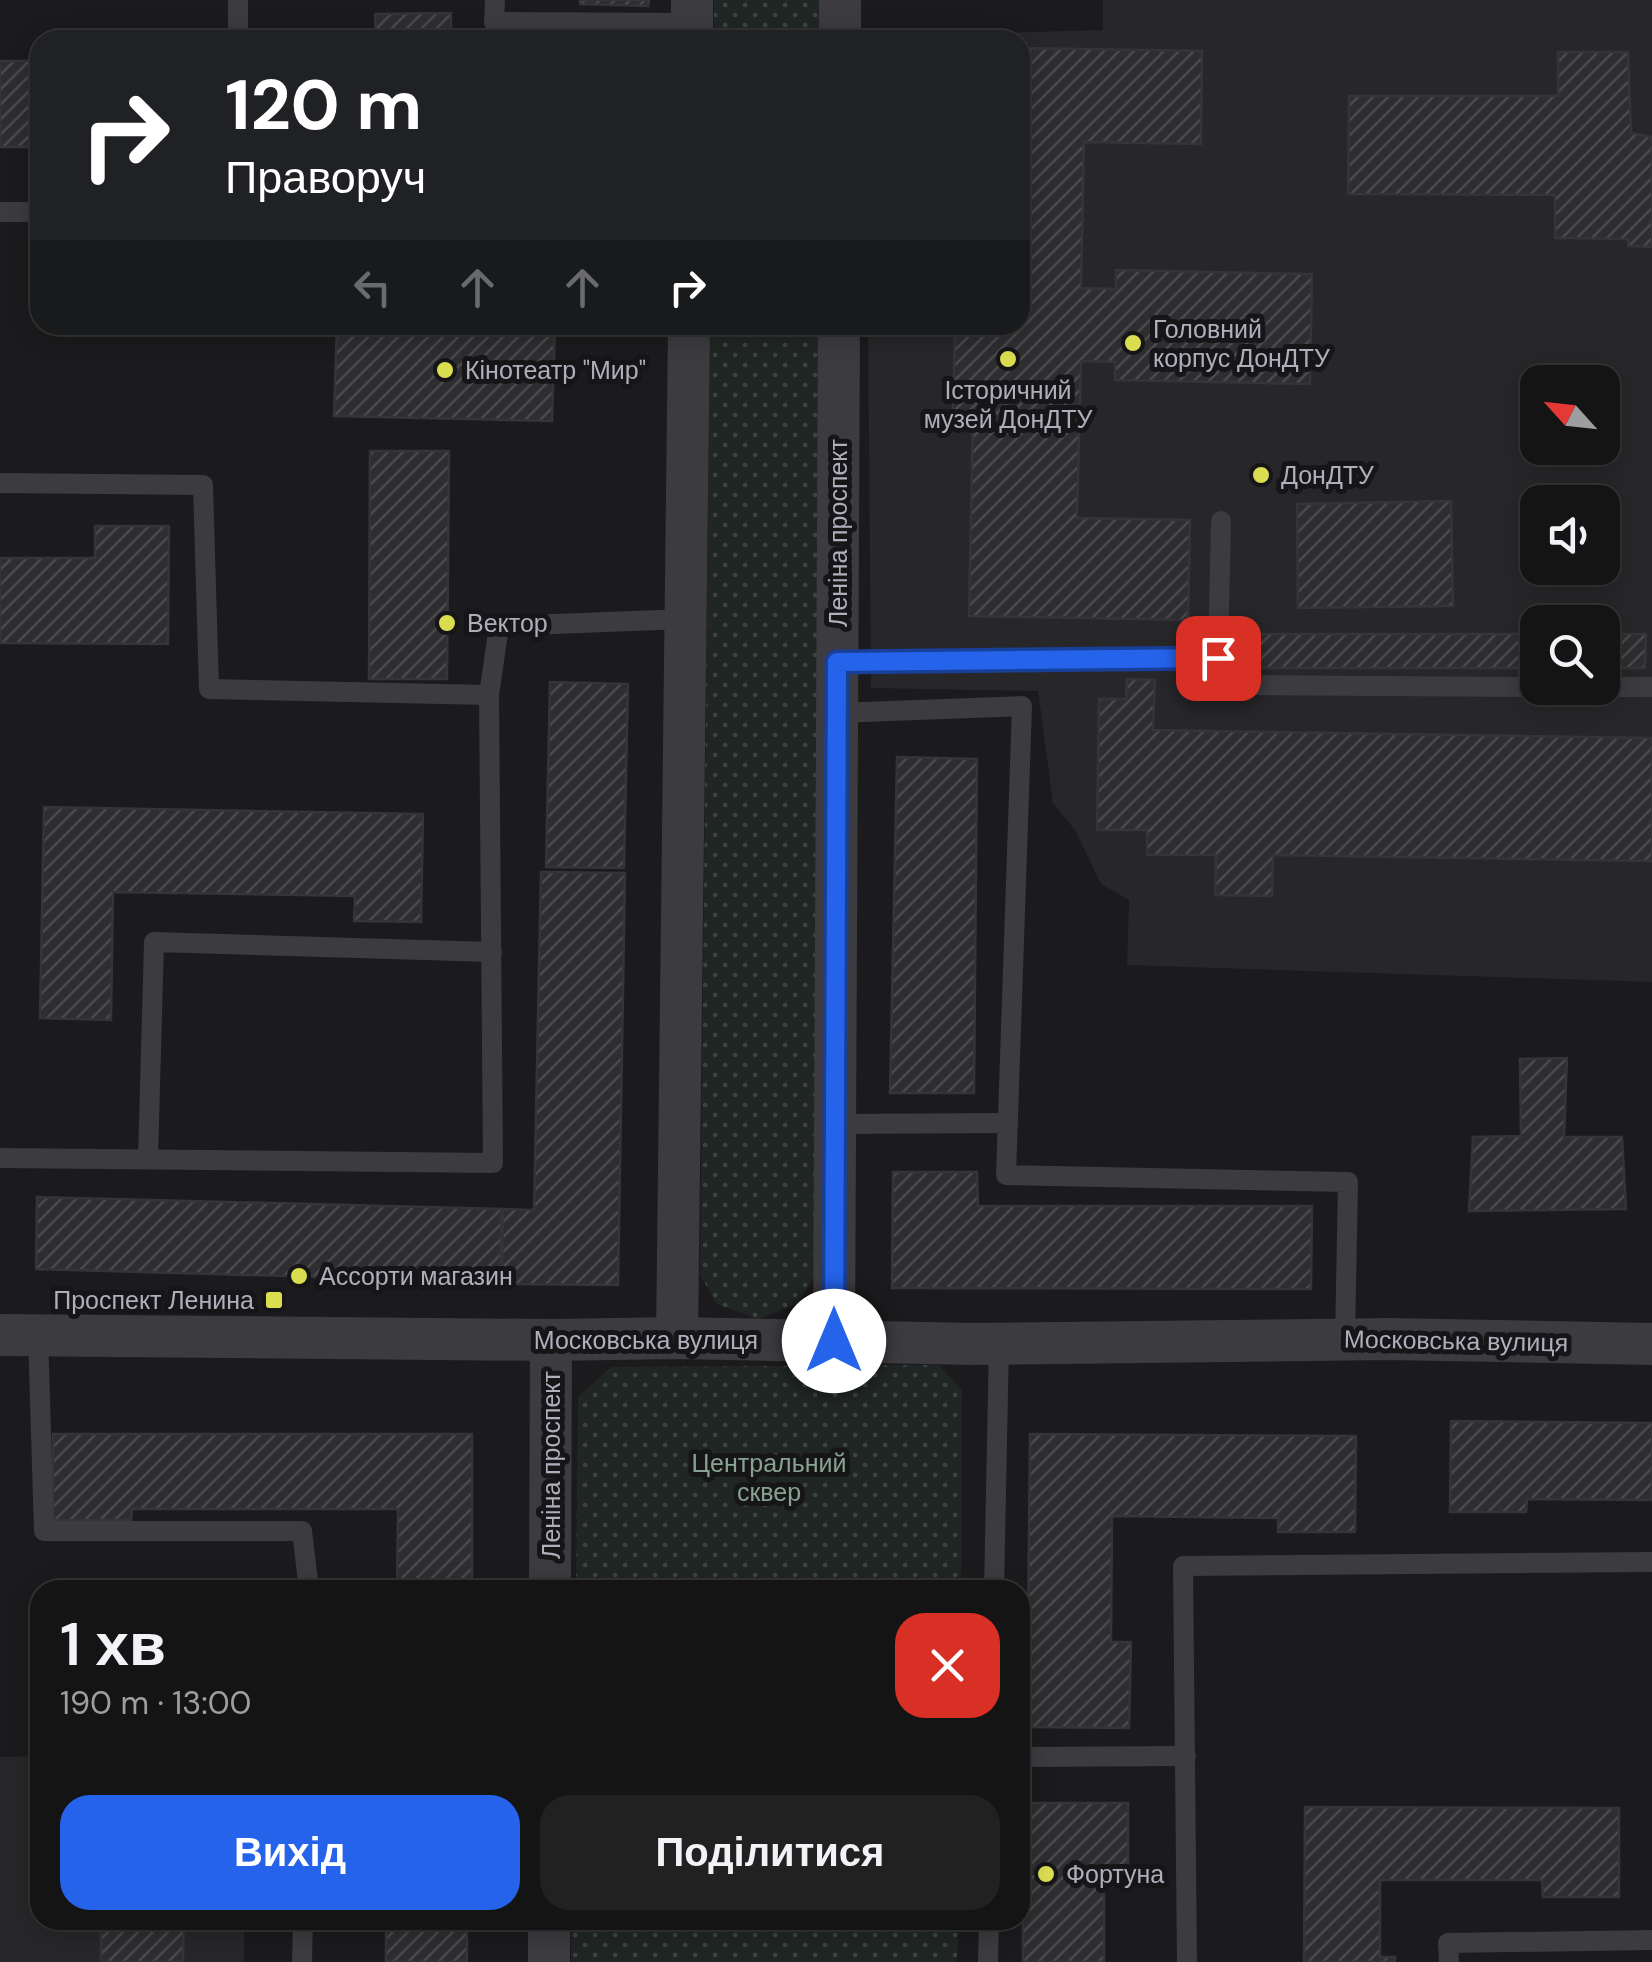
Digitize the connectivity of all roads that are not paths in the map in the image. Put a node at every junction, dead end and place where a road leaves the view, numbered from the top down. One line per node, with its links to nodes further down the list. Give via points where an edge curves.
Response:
1 (238, 0): 5 (lane)
2 (494, 0): 4 (lane, via 494,22)
3 (840, 0): 6 (street)
4 (692, 21)
5 (238, 30)
6 (840, 30)
7 (0, 212): 8 (lane)
8 (30, 212)
9 (688, 335): 13 (street)
10 (839, 335): 15 (street, Леніна проспект)
11 (0, 483): 19 (lane, via 203,485 209,689)
12 (1220, 521): 14 (lane)
13 (685, 618): 19 (lane, via 499,626); 27 (street)
14 (1218, 658): 15 (lane); 16 (lane, via 1230,681 1244,685)
15 (837, 662): 20 (street, Леніна проспект)
16 (1520, 686)
17 (1620, 687): 18 (lane)
18 (1652, 687)
19 (490, 695): 21 (lane)
20 (837, 713): 22 (street, Леніна проспект); 23 (lane, via 1022,706)
21 (492, 952): 25 (lane, via 154,942); 25 (lane, via 493,1164)
22 (835, 1124): 23 (lane); 30 (street, Леніна проспект)
23 (1008, 1124): 29 (lane, via 1006,1174 1348,1182)
24 (0, 1158): 25 (lane)
25 (148, 1159)
26 (19, 1335): 28 (street, Московська вулиця); 34 (lane, via 44,1532 302,1531)
27 (677, 1338): 28 (street, Московська вулиця); 30 (street, Московська вулиця)
28 (552, 1340): 35 (street, Леніна проспект)
29 (1345, 1340): 31 (street, Московська вулиця); 32 (street, Московська вулиця)
30 (834, 1341): 31 (street, Московська вулиця)
31 (999, 1344): 36 (lane)
32 (1652, 1344)
33 (1652, 1562): 37 (lane, via 1183,1566)
34 (308, 1580)
35 (550, 1580)
36 (994, 1580)
37 (1186, 1756): 38 (lane); 46 (lane)
38 (1030, 1757)
39 (304, 1930): 43 (lane)
40 (549, 1930): 44 (street)
41 (989, 1930): 45 (lane)
42 (1652, 1940): 47 (lane, via 1448,1943)
43 (302, 1962)
44 (549, 1962)
45 (988, 1962)
46 (1187, 1962)
47 (1449, 1962)

